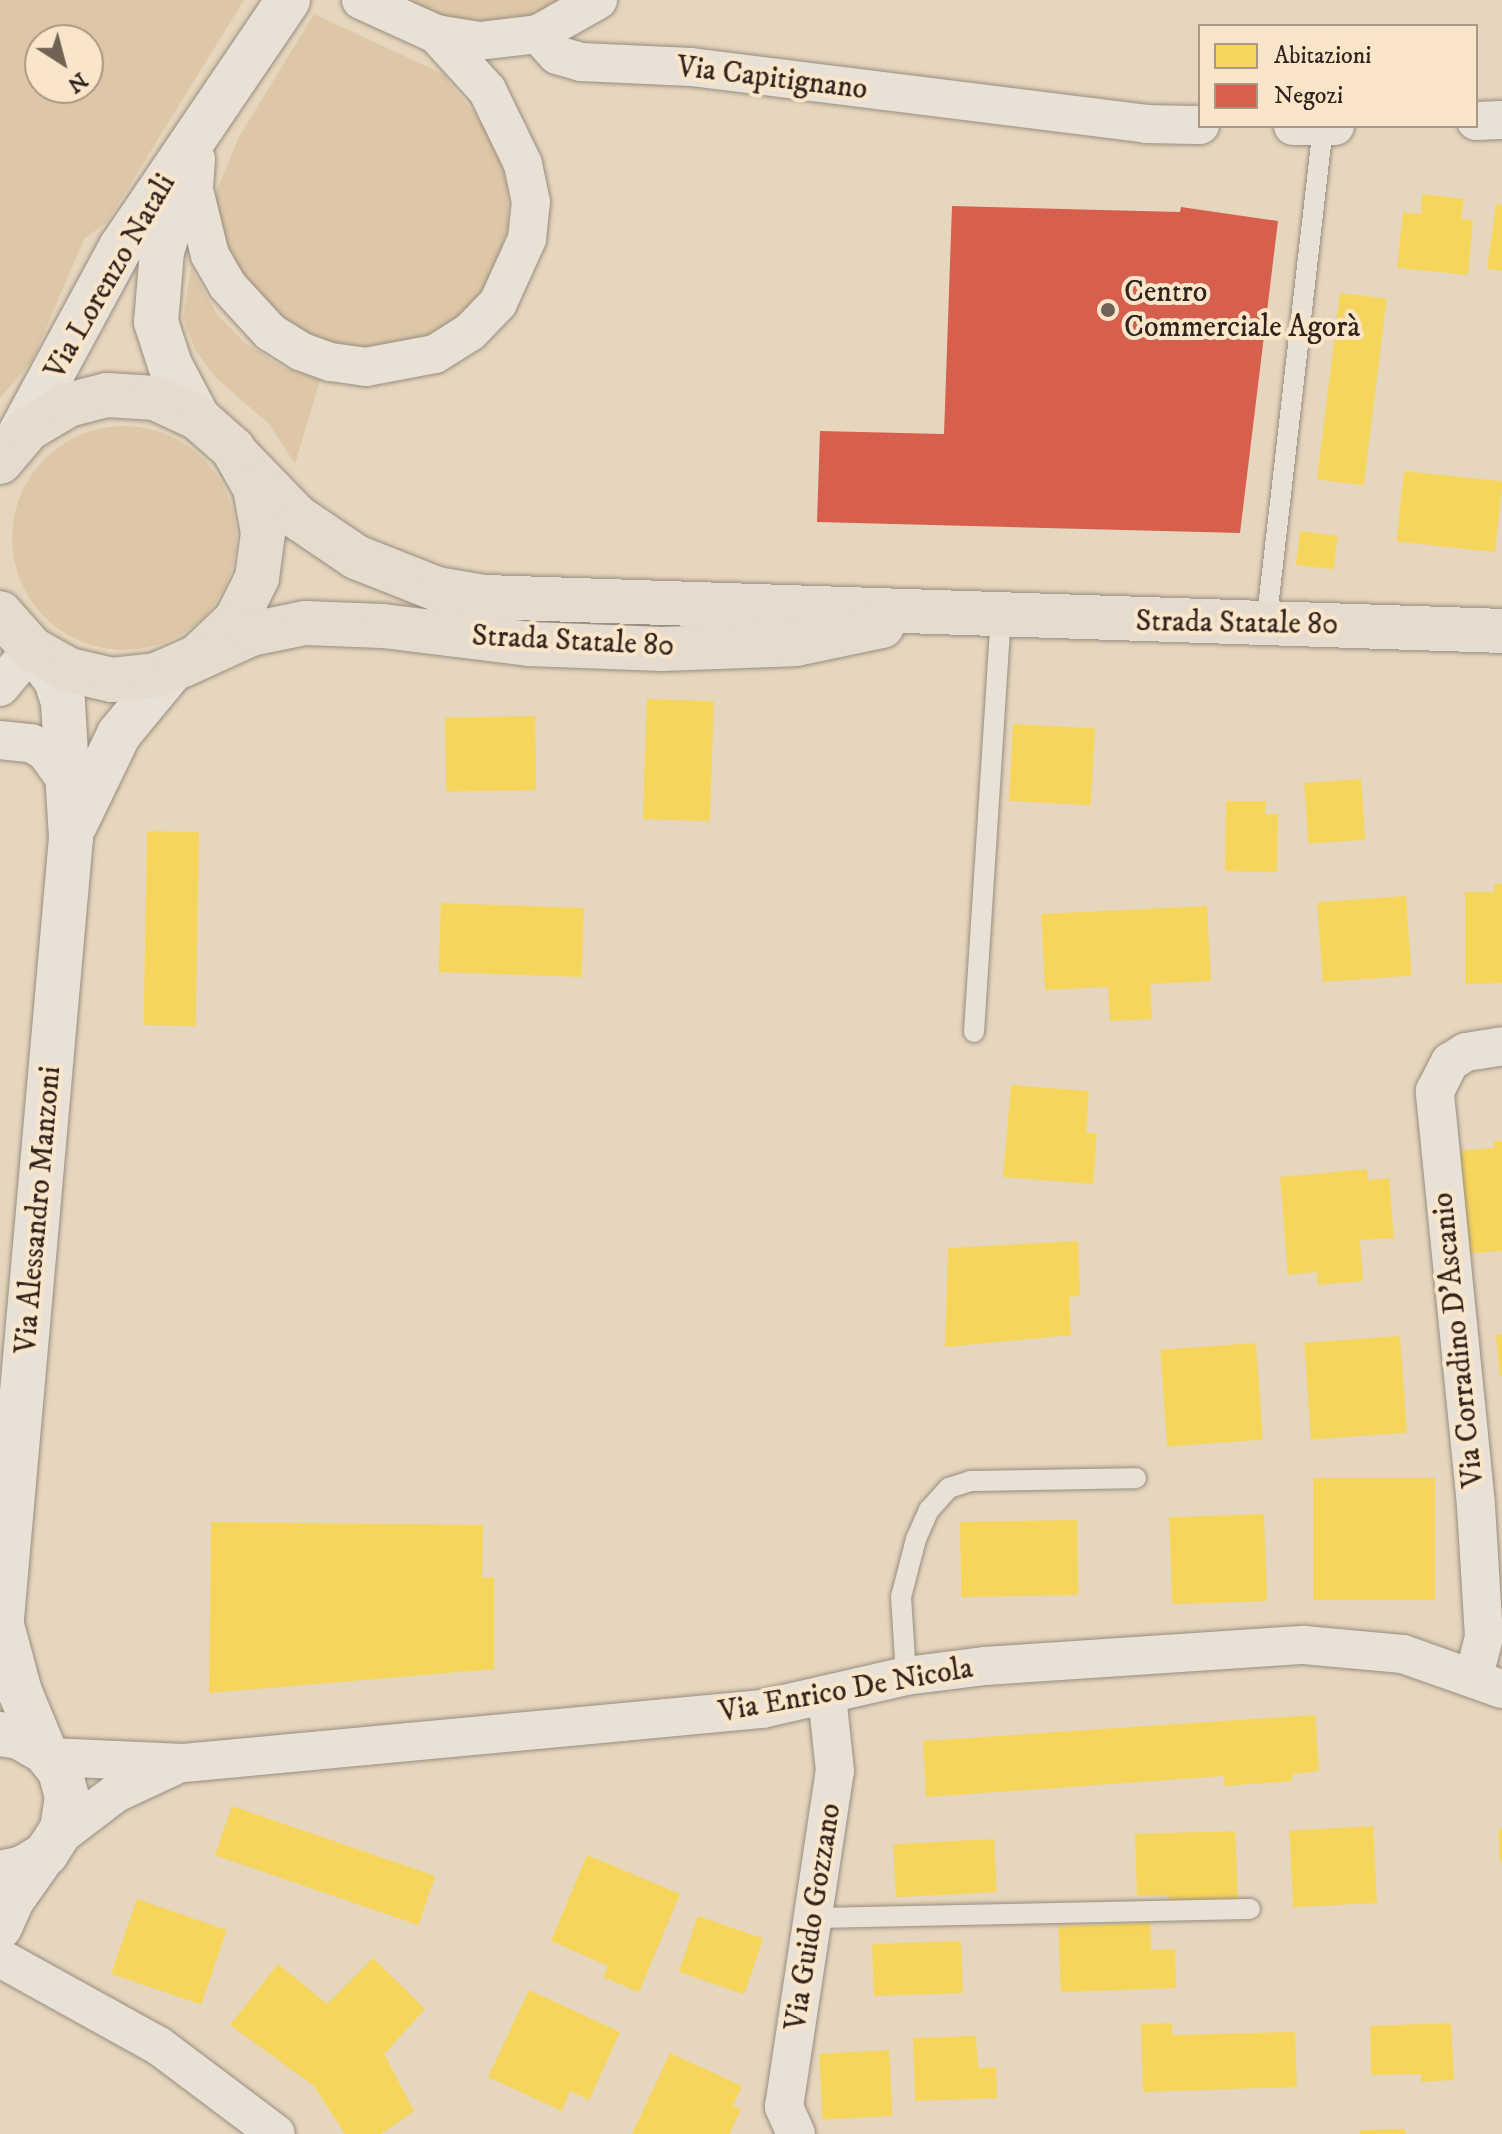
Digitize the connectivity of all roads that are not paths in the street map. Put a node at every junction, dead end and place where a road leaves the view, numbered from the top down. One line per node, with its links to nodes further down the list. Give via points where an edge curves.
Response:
1 (361, 0): 4 (street)
2 (598, 0): 5 (street)
3 (285, 6): 10 (street, Via Lorenzo Natali)
4 (436, 34): 5 (street, via 479,41); 10 (street, via 487,90 523,164 531,202 527,239 498,303 470,332 435,354 403,364 354,366 300,351 270,332 227,285 210,255 194,190)
5 (538, 34): 8 (street, Via Capitignano, via 557,55 581,62 691,67 1146,124)
6 (1502, 120): 7 (street)
7 (1478, 121)
8 (1198, 125)
9 (1323, 128): 16 (lane)
10 (204, 134): 11 (street, Via Lorenzo Natali, via 168,226 156,299 161,341); 12 (street, Via Lorenzo Natali, via 121,247)
11 (198, 418): 12 (main road, Strada Statale 80, via 155,398 107,395 47,415); 13 (main road, Strada Statale 80)
12 (8, 451)
13 (238, 456): 15 (main road, Strada Statale 80, via 277,500 334,544 375,567 437,589 540,602); 19 (main road, via 262,515 257,578 231,627)
14 (0, 613): 18 (main road)
15 (986, 618): 16 (main road, Strada Statale 80); 19 (main road, Strada Statale 80, via 901,623 785,645 662,649 529,644 383,626 305,623 251,634); 24 (lane)
16 (1266, 625): 17 (main road, Strada Statale 80)
17 (1502, 631)
18 (16, 637): 19 (main road, via 69,670 95,678 130,679); 20 (street); 22 (street, Via Alessandro Manzoni, via 60,691)
19 (176, 668): 23 (street, Via Alessandro Manzoni, via 107,753)
20 (0, 687)
21 (0, 740): 22 (street, via 31,743 45,751)
22 (68, 783): 23 (street, Via Alessandro Manzoni)
23 (71, 838): 27 (street, Via Alessandro Manzoni)
24 (974, 1032)
25 (1502, 1046): 29 (street, Via Corradino D'Ascanio, via 1466,1052 1450,1062 1435,1091)
26 (1136, 1478): 28 (lane, via 970,1481 949,1488 929,1510 916,1539 901,1597)
27 (2, 1635): 32 (street, Via Alessandro Manzoni)
28 (906, 1676): 29 (street, Via Enrico De Nicola, via 985,1666 1329,1645 1403,1654); 30 (street, Via Enrico De Nicola)
29 (1488, 1683)
30 (827, 1696): 33 (street, Via Enrico De Nicola, via 726,1713); 37 (street, Via Guido Gozzano, via 836,1759)
31 (0, 1734): 32 (street, via 19,1737)
32 (47, 1754): 33 (street, Via Enrico De Nicola); 34 (street, Via Alessandro Manzoni, via 67,1797)
33 (184, 1763): 34 (street, Via Enrico De Nicola, via 116,1793)
34 (50, 1847): 35 (street, via 23,1868); 38 (street, via 12,1900)
35 (0, 1873)
36 (1250, 1909): 37 (lane)
37 (815, 1918): 41 (street, Via Guido Gozzano, via 784,2107)
38 (0, 1927)
39 (0, 1958): 40 (street, via 159,2046)
40 (276, 2134)
41 (796, 2134)

